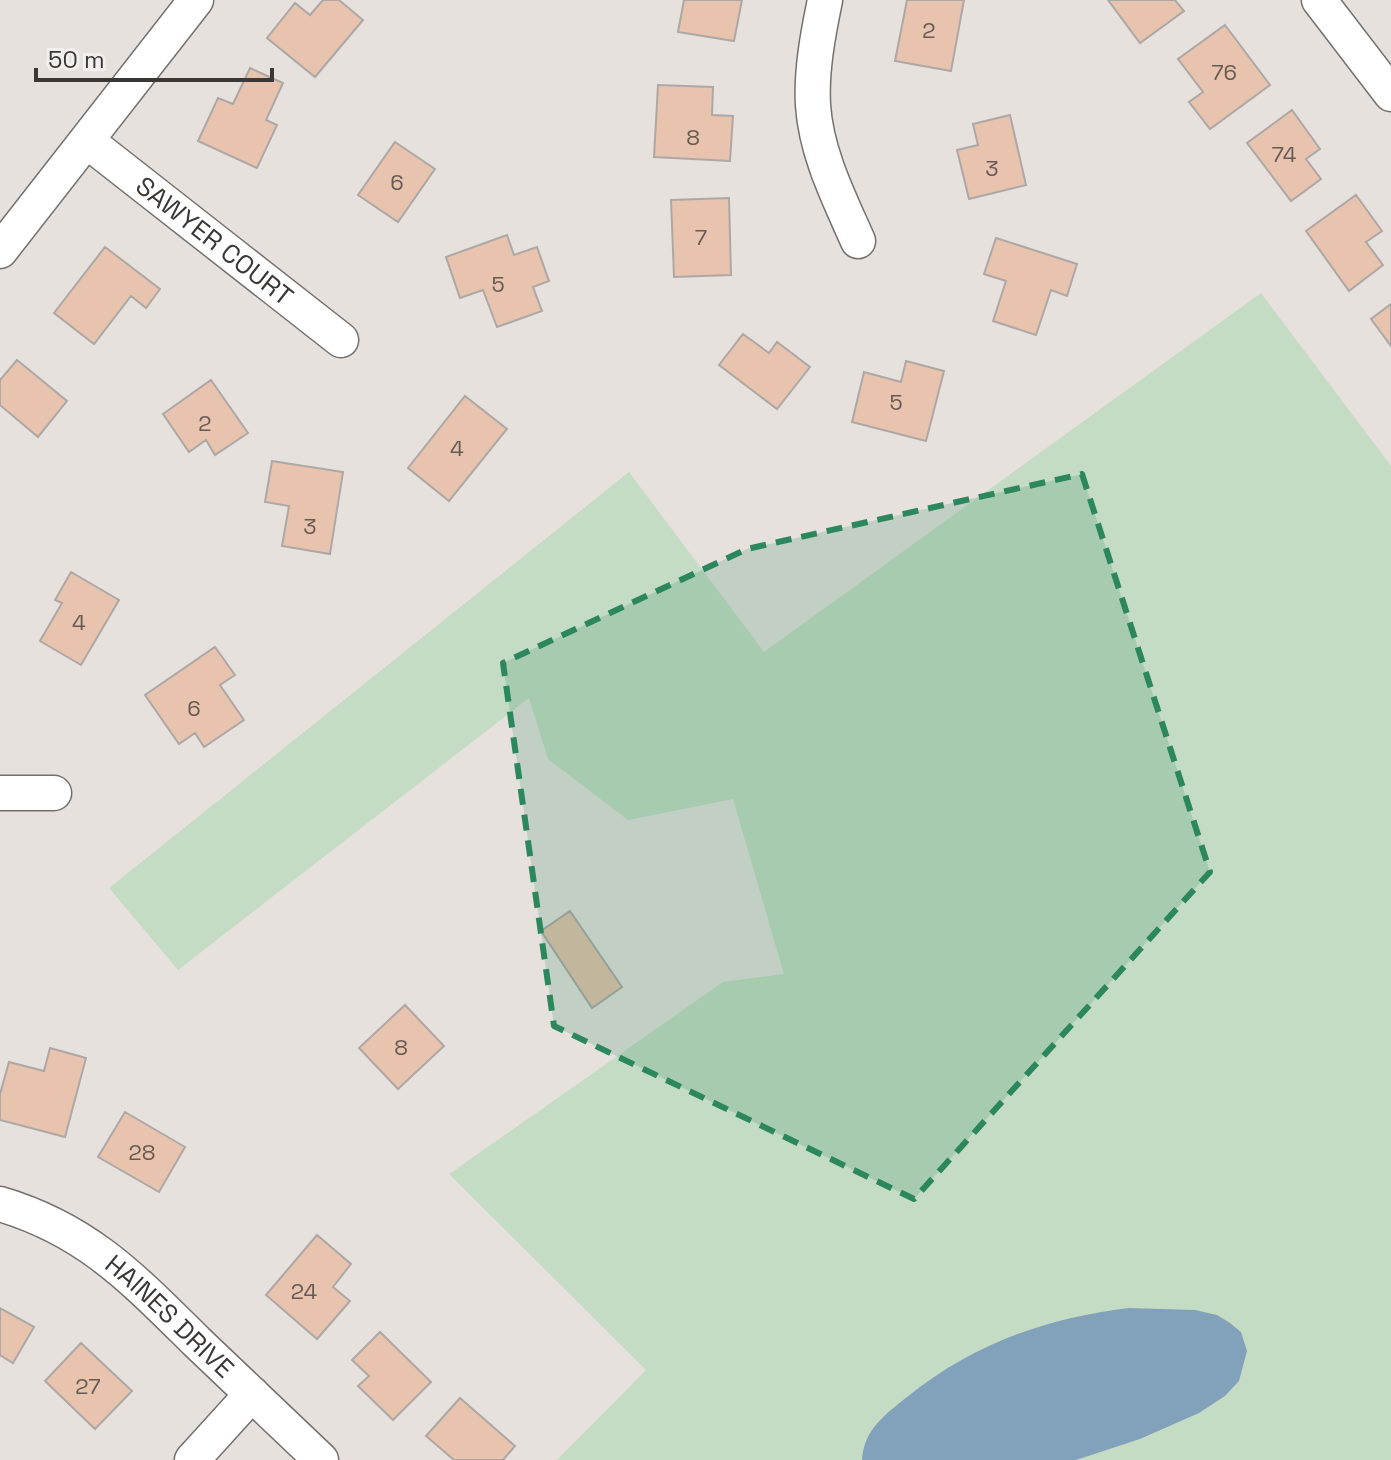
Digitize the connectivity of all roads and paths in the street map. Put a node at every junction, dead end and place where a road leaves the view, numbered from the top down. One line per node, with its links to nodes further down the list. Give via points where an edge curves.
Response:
1 (196, 0): 5 (street)
2 (825, 0): 6 (street, via 813,106 821,148)
3 (1319, 0): 4 (street)
4 (1391, 94)
5 (87, 141): 7 (street); 8 (street, SAWYER COURT)
6 (858, 241)
7 (0, 251)
8 (341, 340)
9 (0, 793): 10 (street)
10 (54, 793)
11 (0, 1204): 12 (street, HAINES DRIVE, via 62,1228 117,1264)
12 (252, 1394): 13 (street); 14 (street, HAINES DRIVE)
13 (192, 1460)
14 (321, 1460)

